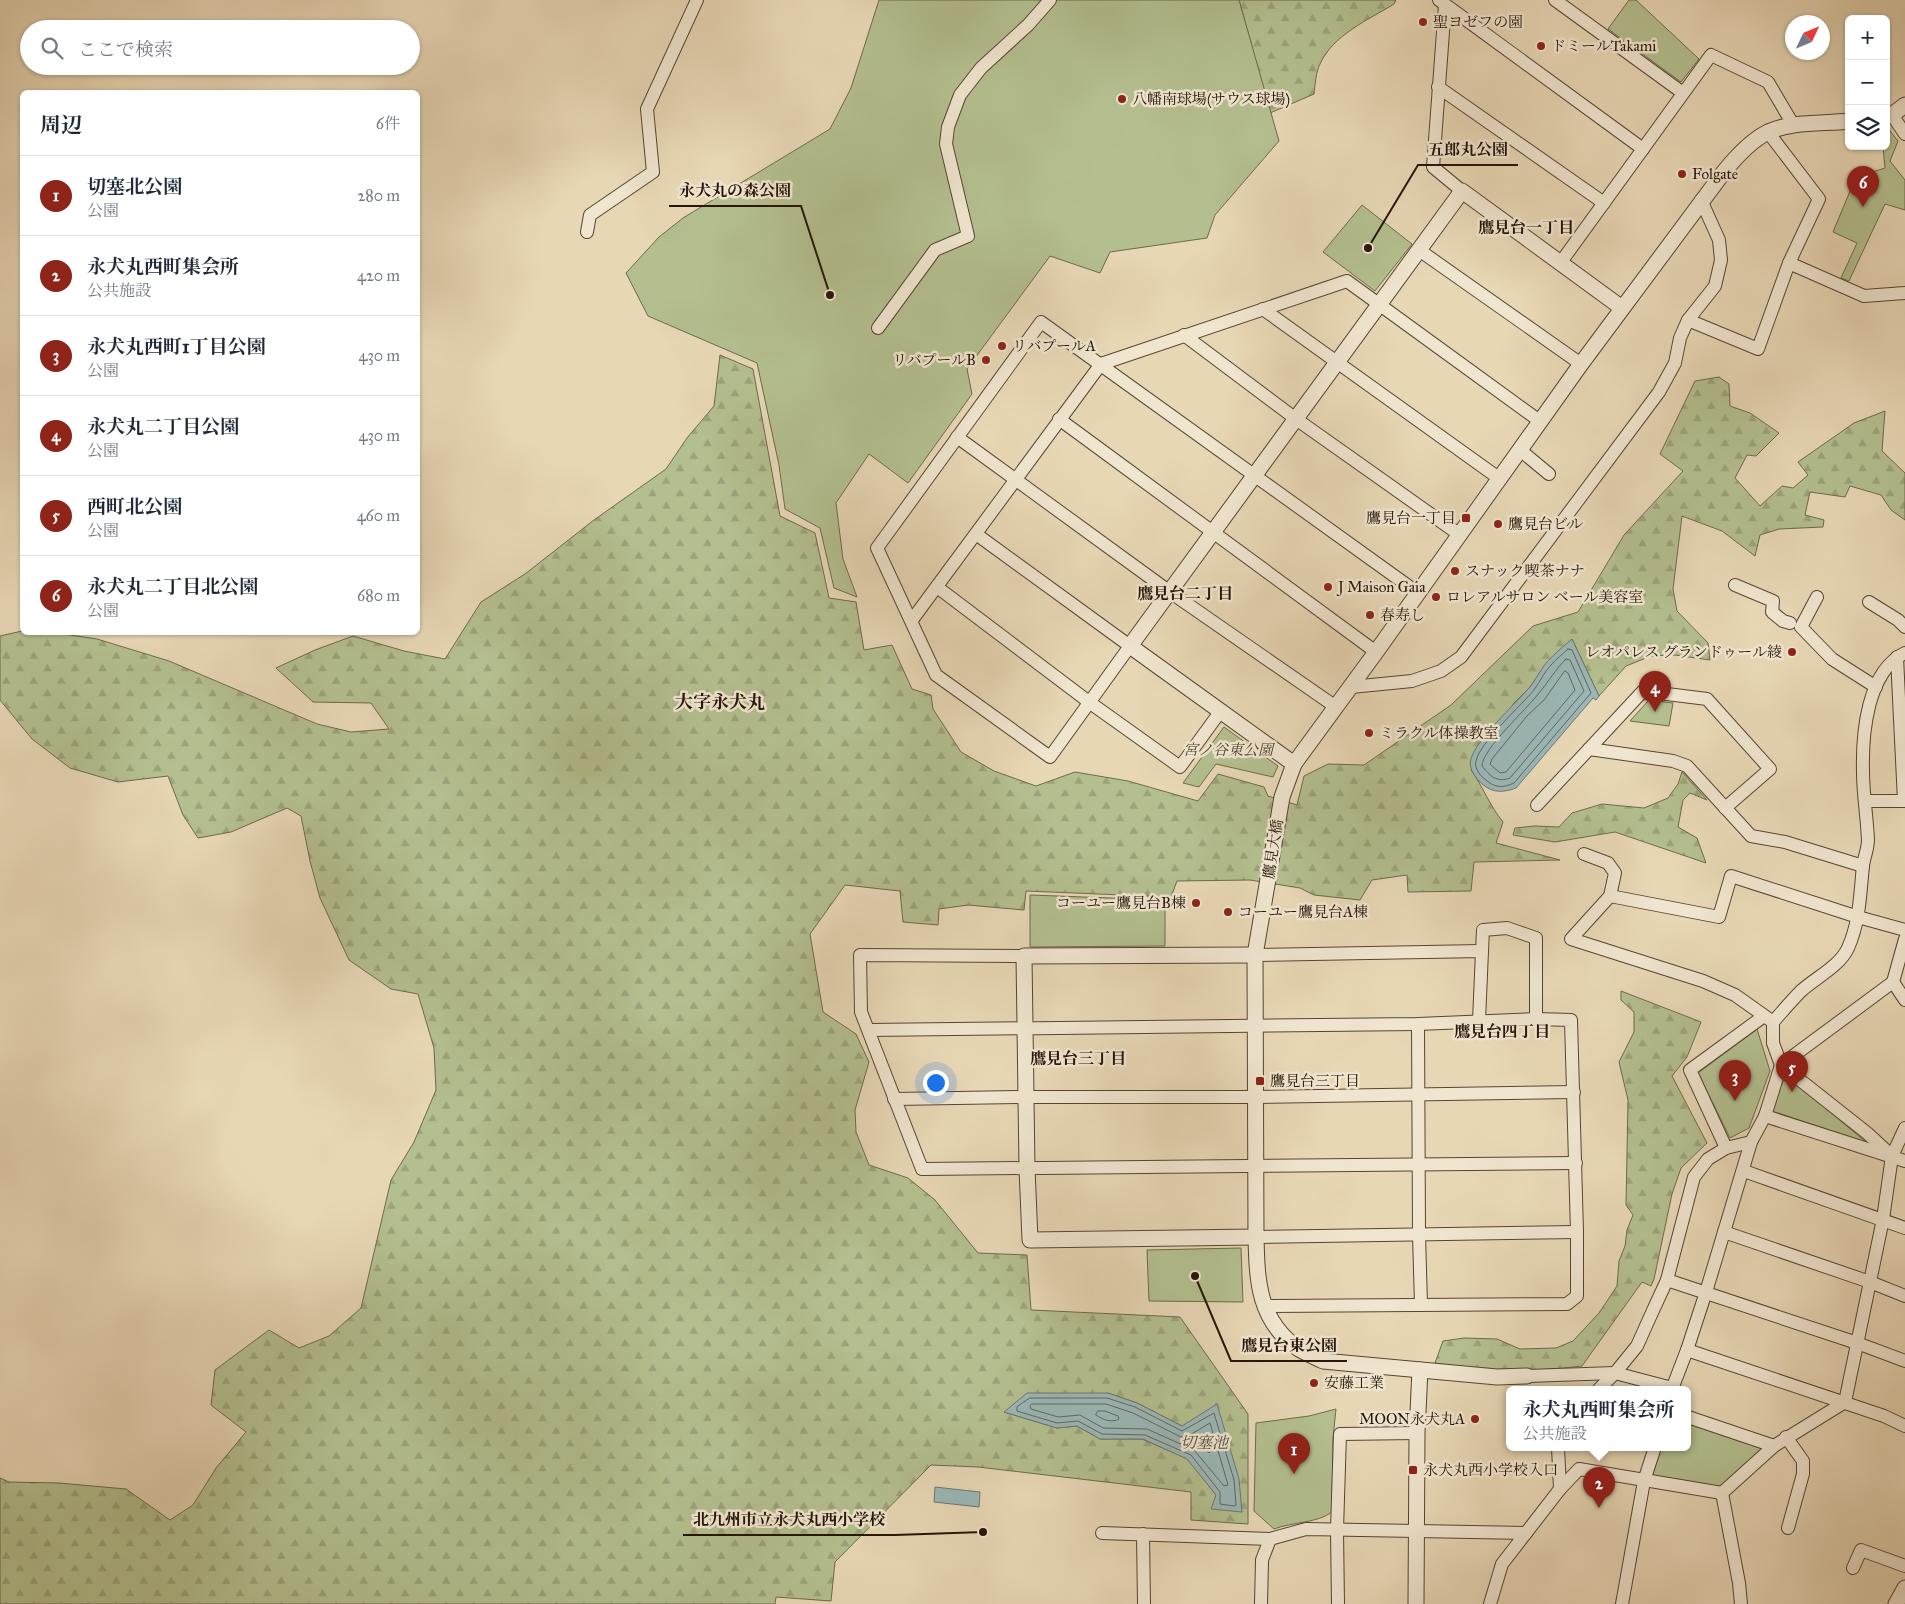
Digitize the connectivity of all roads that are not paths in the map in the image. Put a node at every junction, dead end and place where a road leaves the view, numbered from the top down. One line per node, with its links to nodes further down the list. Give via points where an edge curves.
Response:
1 (697, 0): 18 (street, via 648,109 653,172 590,215)
2 (1050, 0): 27 (street, via 981,68 960,95 948,127 946,144 968,236 936,250)
3 (1555, 0): 6 (street)
4 (1442, 2): 5 (street); 14 (street)
5 (1438, 86): 15 (street, via 1433,167); 17 (street)
6 (1684, 93): 11 (street, via 1711,55 1768,82); 14 (street)
7 (1905, 105): 8 (street)
8 (1890, 114)
9 (1890, 116): 13 (street)
10 (1845, 121): 11 (street)
11 (1794, 126): 12 (street)
12 (1768, 132): 16 (street, 鷹見大橋, via 1741,152); 21 (street, via 1819,200)
13 (1905, 134)
14 (1643, 149): 17 (street)
15 (1462, 191): 19 (street); 20 (street)
16 (1701, 200): 24 (street, 鷹見大橋); 26 (street, via 1719,240 1721,260 1715,286)
17 (1604, 203): 20 (street)
18 (587, 232)
19 (1419, 250): 23 (street); 31 (street)
20 (1561, 262): 24 (street)
21 (1789, 263): 22 (street, via 1864,296); 26 (street, via 1758,349)
22 (1905, 293)
23 (1379, 305): 25 (street, via 1347,280); 29 (street); 34 (street)
24 (1622, 308): 31 (street, 鷹見大橋)
25 (1262, 309): 28 (street); 29 (street)
26 (1688, 320): 56 (street, via 1675,363 1659,392 1461,657 1441,671 1412,680)
27 (878, 328)
28 (1184, 335): 30 (street); 33 (street)
29 (1337, 363): 33 (street); 40 (street)
30 (1101, 364): 32 (street); 35 (street, via 1041,322); 38 (street)
31 (1581, 364): 34 (street, 鷹見大橋)
32 (1059, 419): 39 (street); 41 (street)
33 (1296, 419): 38 (street); 43 (street)
34 (1540, 422): 36 (street, 鷹見大橋)
35 (957, 437): 39 (street); 50 (street, via 878,548)
36 (1520, 450): 37 (street); 40 (street, 鷹見大橋)
37 (1550, 474)
38 (1254, 476): 41 (street); 47 (street)
39 (1016, 479): 42 (street); 46 (street)
40 (1500, 479): 43 (street, 鷹見大橋)
41 (1213, 533): 46 (street); 54 (street)
42 (976, 534): 45 (street); 53 (street)
43 (1460, 535): 47 (street, 鷹見大橋)
44 (1735, 585): 51 (street, via 1773,600 1772,612)
45 (937, 587): 50 (street); 58 (street)
46 (1170, 592): 53 (street); 59 (street)
47 (1418, 593): 54 (street, 鷹見大橋)
48 (1817, 597): 57 (street, via 1802,627 1832,659)
49 (1869, 602): 52 (street)
50 (912, 620): 58 (street, via 936,675 1050,757)
51 (1790, 623)
52 (1905, 627)
53 (1130, 646): 58 (street); 60 (street)
54 (1376, 652): 56 (street, 鷹見大橋)
55 (1901, 655): 57 (street, via 1883,672); 64 (street)
56 (1351, 687): 59 (street, 鷹見大橋)
57 (1876, 687): 63 (street, via 1870,699 1863,742)
58 (1090, 702): 60 (street, via 1180,767)
59 (1336, 707): 62 (street, 鷹見大橋)
60 (1220, 712): 62 (street)
61 (1589, 749): 65 (street); 66 (street, via 1673,761 1687,766); 66 (street, via 1643,691 1707,699 1770,769)
62 (1294, 764): 75 (street, 鷹見大橋, via 1282,798)
63 (1865, 801): 64 (street); 68 (street, via 1868,842)
64 (1905, 801)
65 (1537, 804)
66 (1725, 808): 68 (street, via 1751,836 1784,842)
67 (1584, 854): 69 (street, via 1608,863 1615,873)
68 (1863, 866): 70 (street)
69 (1610, 896): 70 (street, via 1719,918 1731,876); 79 (street, via 1572,939 1703,980 1735,995)
70 (1858, 918): 71 (street); 79 (street, via 1847,949 1836,962)
71 (1905, 930)
72 (1905, 939): 76 (street)
73 (1482, 951): 75 (street); 78 (street, via 1483,930 1508,928 1536,938); 80 (street)
74 (1024, 956): 75 (street); 83 (street); 84 (street, via 860,955 861,1012)
75 (1255, 956): 82 (street, 鷹見大橋)
76 (1893, 982): 77 (street); 85 (street)
77 (1905, 1000)
78 (1536, 1019): 80 (street); 86 (street, via 1571,1020)
79 (1768, 1019): 85 (street); 94 (street, via 1690,1070)
80 (1479, 1022): 81 (street)
81 (1418, 1024): 82 (street); 87 (street)
82 (1255, 1026): 83 (street); 89 (street, 鷹見大橋)
83 (1025, 1028): 84 (street); 88 (street)
84 (869, 1030): 90 (street)
85 (1780, 1065): 91 (street); 95 (street)
86 (1574, 1092): 87 (street); 97 (street)
87 (1419, 1094): 89 (street); 98 (street)
88 (1026, 1097): 89 (street); 90 (street); 100 (street)
89 (1254, 1097): 99 (street, 鷹見大橋)
90 (894, 1099): 100 (street, via 922,1169)
91 (1765, 1116): 93 (street); 95 (street)
92 (1905, 1128): 95 (street)
93 (1751, 1142): 94 (street); 101 (street)
94 (1726, 1148): 108 (street, via 1708,1159 1694,1177)
95 (1892, 1156): 96 (street); 102 (street)
96 (1905, 1161)
97 (1576, 1163): 98 (street); 104 (street)
98 (1418, 1164): 99 (street); 106 (street)
99 (1256, 1166): 100 (street); 107 (street, 鷹見大橋)
100 (1026, 1168): 107 (street, via 1030,1240)
101 (1744, 1171): 102 (street); 105 (street)
102 (1883, 1219): 103 (street); 109 (street)
103 (1905, 1228)
104 (1577, 1232): 106 (street); 112 (street, via 1577,1296 1568,1304)
105 (1724, 1232): 109 (street); 110 (street)
106 (1419, 1234): 107 (street); 112 (street)
107 (1256, 1237): 113 (street, 鷹見大橋, via 1257,1279)
108 (1667, 1280): 110 (street); 118 (street, via 1637,1346)
109 (1870, 1282): 111 (street); 114 (street)
110 (1706, 1292): 114 (street); 115 (street)
111 (1905, 1296)
112 (1421, 1305): 113 (street)
113 (1264, 1306): 117 (street, 鷹見大橋, via 1280,1332 1298,1348 1323,1361)
114 (1857, 1343): 116 (street); 123 (street)
115 (1687, 1350): 122 (street); 123 (street)
116 (1905, 1361)
117 (1420, 1370): 119 (street, 鷹見大橋); 126 (street)
118 (1615, 1373): 119 (street); 120 (street); 121 (street)
119 (1527, 1376)
120 (1602, 1386)
121 (1661, 1386)
122 (1673, 1386)
123 (1845, 1402): 125 (street); 127 (street)
124 (1691, 1418): 128 (street)
125 (1905, 1426)
126 (1417, 1433): 135 (street, via 1340,1434); 136 (street)
127 (1786, 1437): 128 (street); 134 (street, via 1802,1460 1803,1474)
128 (1774, 1446): 133 (street)
129 (1558, 1451): 132 (street)
130 (1654, 1451): 131 (street)
131 (1644, 1481): 132 (street, via 1579,1469); 133 (street); 149 (street)
132 (1560, 1489): 138 (street)
133 (1722, 1493): 150 (street)
134 (1788, 1528)
135 (1337, 1530): 136 (street); 140 (street, via 1306,1529); 146 (street)
136 (1417, 1531): 138 (street); 147 (street)
137 (1102, 1533): 139 (street)
138 (1526, 1533): 148 (street, via 1502,1564)
139 (1143, 1534): 140 (street); 144 (street)
140 (1270, 1539): 145 (street, via 1262,1560)
141 (1905, 1566): 142 (street, via 1861,1550)
142 (1853, 1568)
143 (1905, 1588): 151 (street)
144 (1144, 1604)
145 (1261, 1604)
146 (1338, 1604)
147 (1416, 1604)
148 (1490, 1604)
149 (1622, 1604)
150 (1740, 1604)
151 (1896, 1604)

